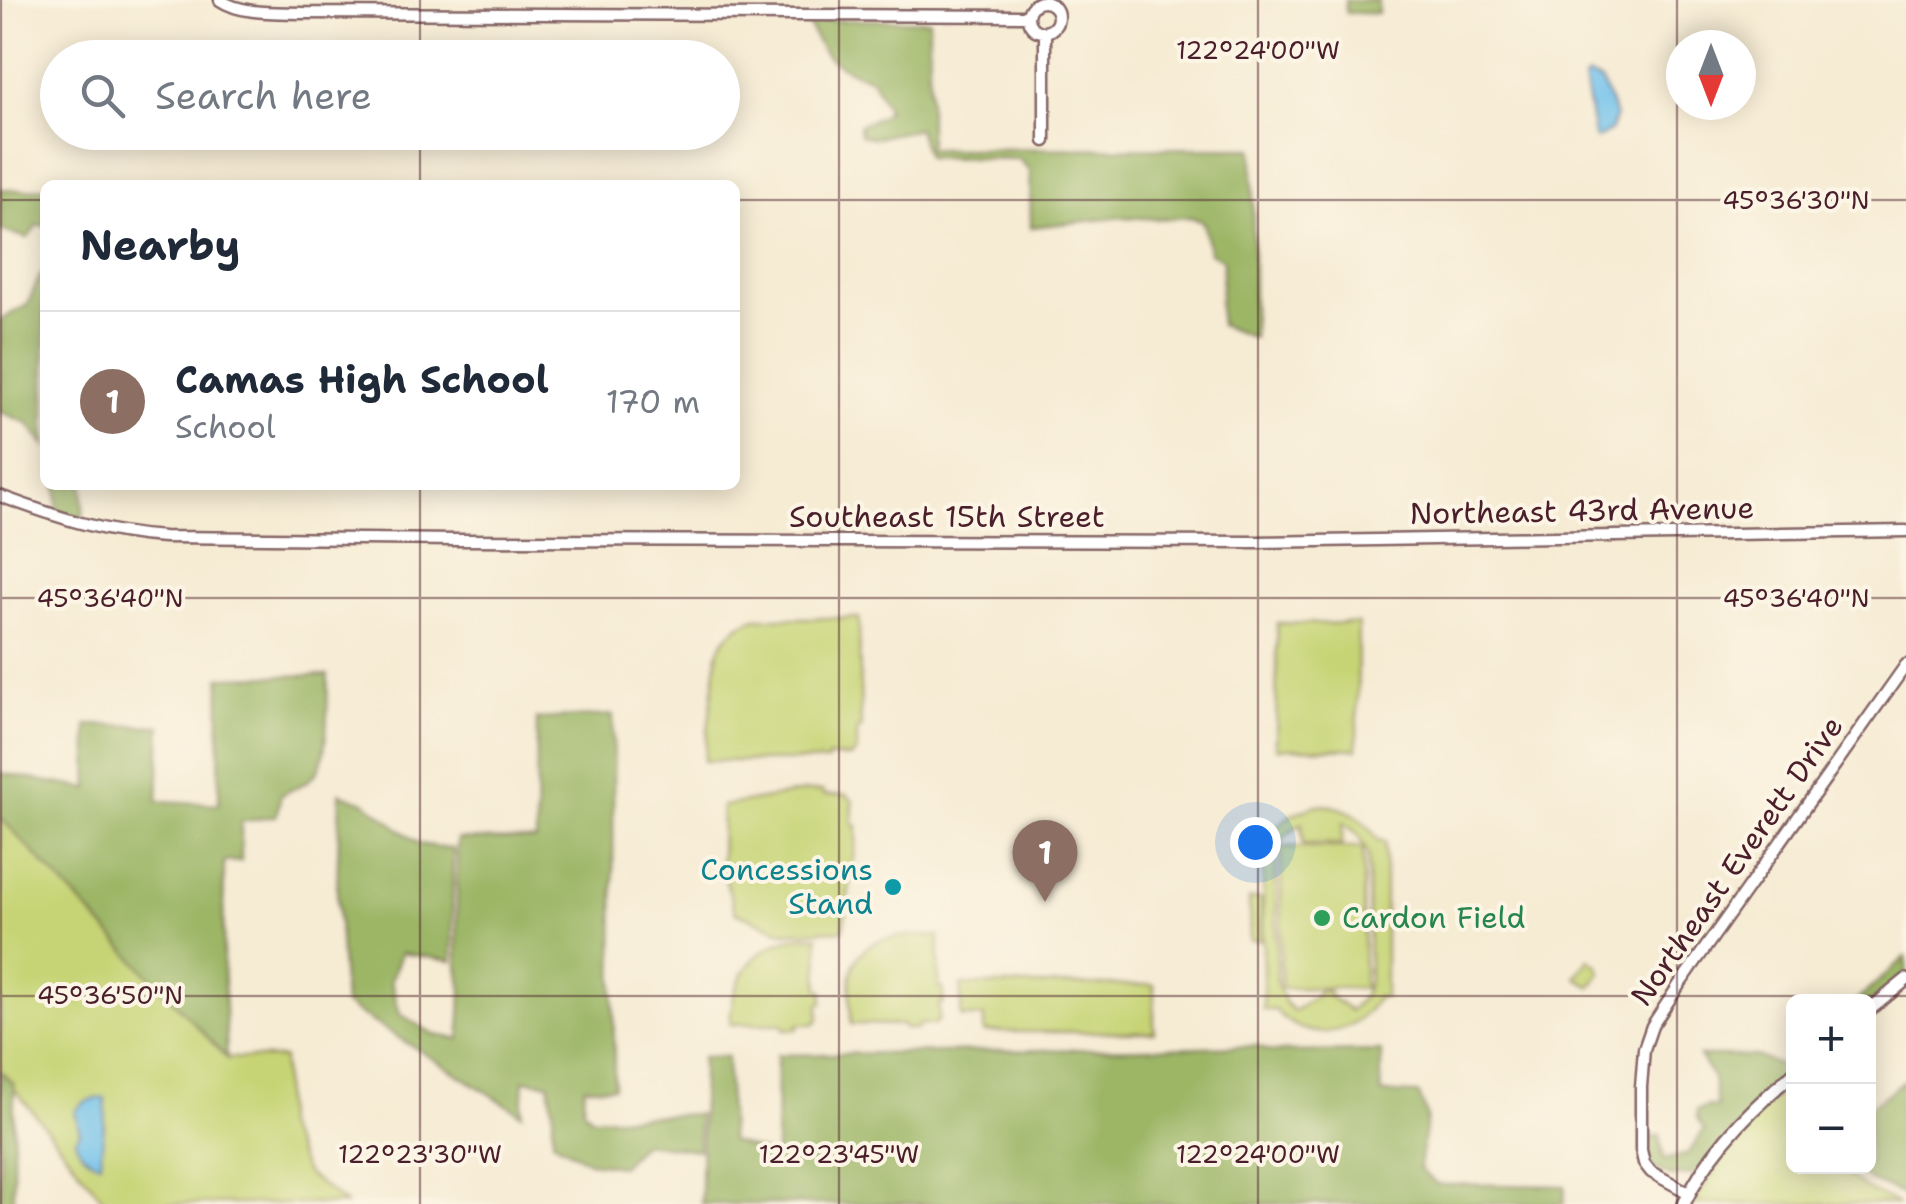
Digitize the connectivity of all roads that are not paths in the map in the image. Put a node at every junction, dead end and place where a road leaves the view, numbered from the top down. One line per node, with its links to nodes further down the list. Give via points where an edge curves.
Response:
1 (220, 0): 2 (street, via 304,13)
2 (1028, 16): 3 (street); 3 (street, via 1039,2 1056,8 1058,24)
3 (1045, 33): 4 (street)
4 (1045, 141)
5 (0, 496): 7 (street, Southeast 15th Street, via 140,536)
6 (1906, 532): 7 (street, Northeast 43rd Avenue)
7 (1258, 542)
8 (1906, 665): 12 (street, Northeast Everett Drive, via 1647,1039 1640,1087 1644,1163)
9 (1906, 980): 10 (main road)
10 (1876, 1004)
11 (1786, 1081): 12 (main road, via 1734,1130)
12 (1686, 1199)

